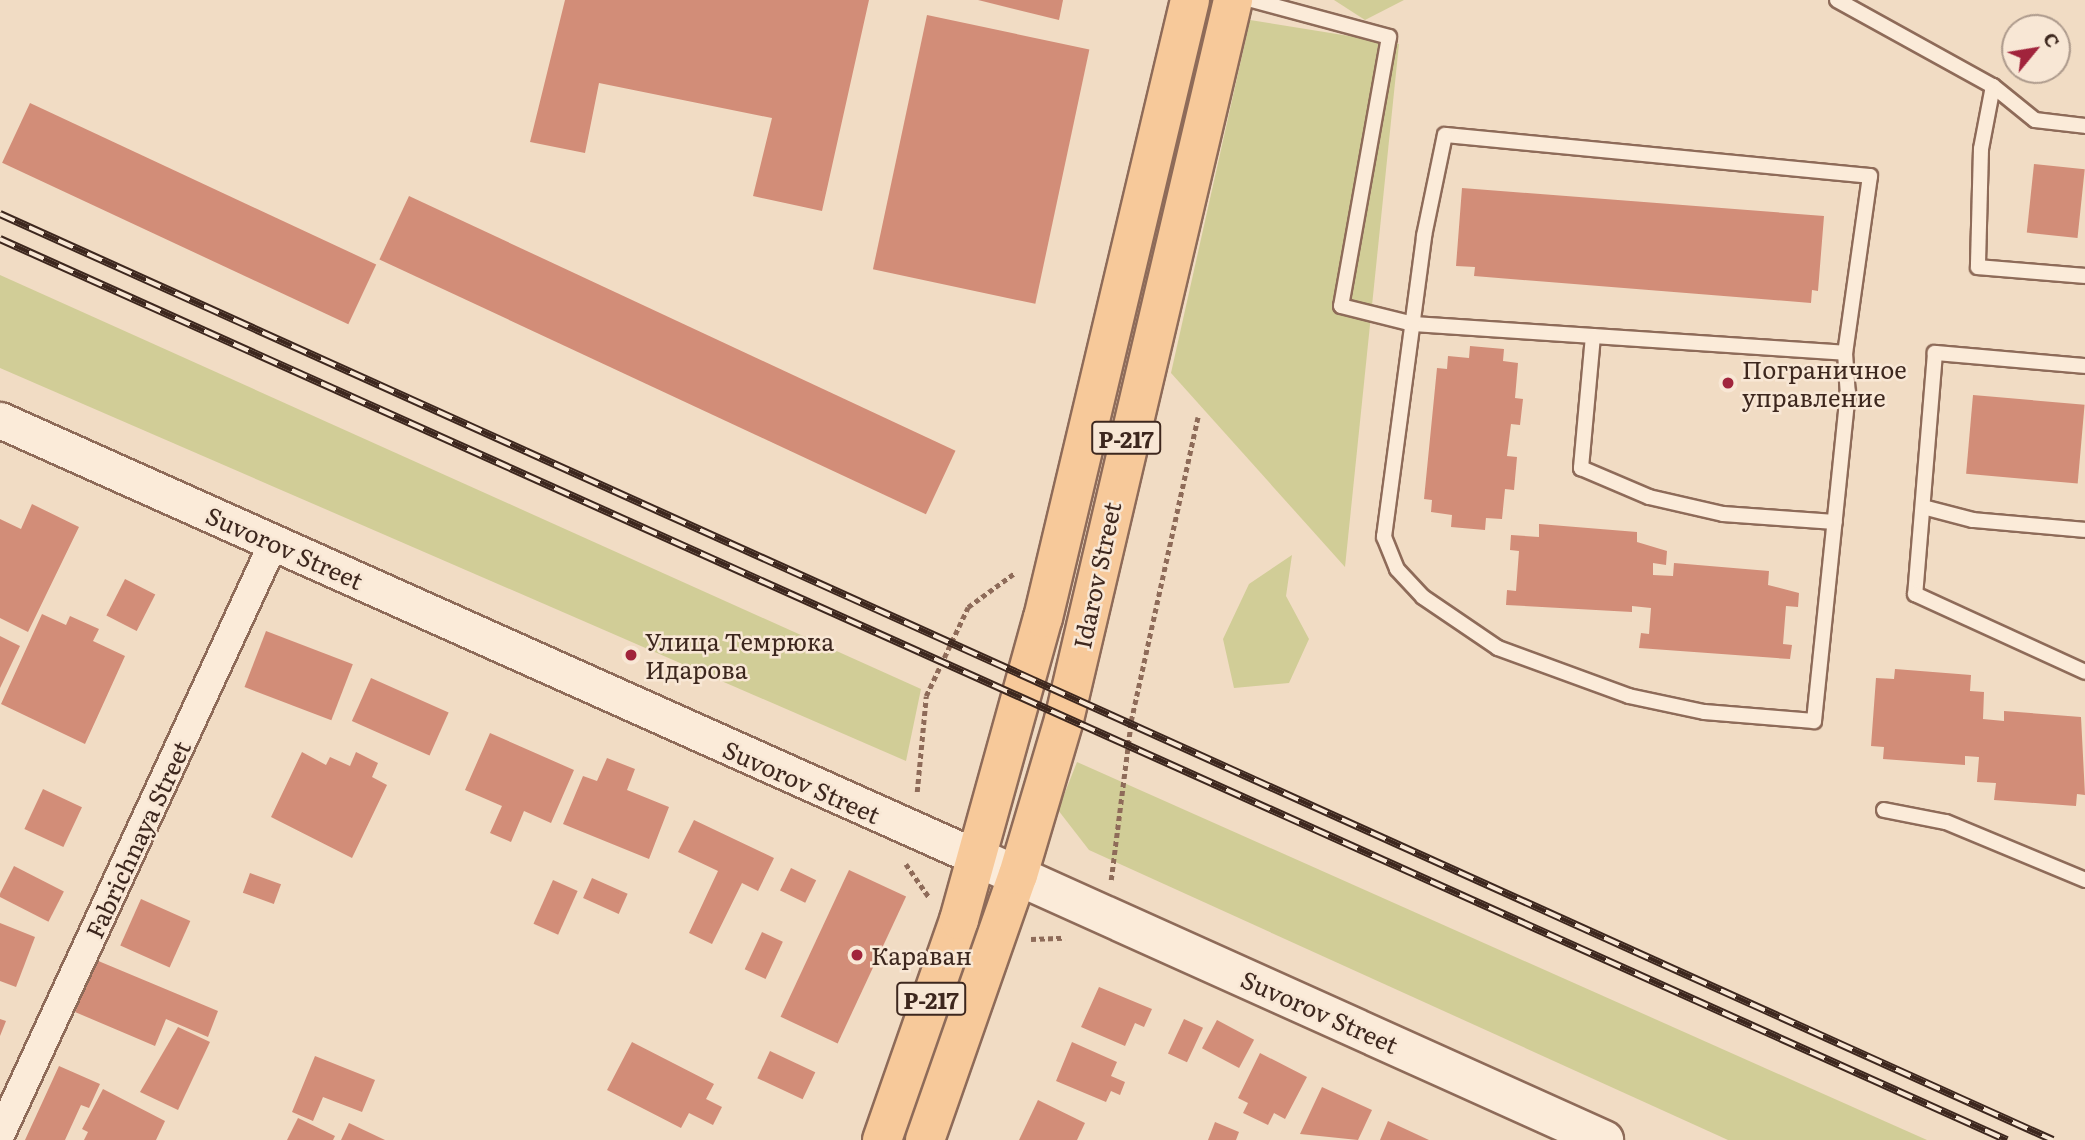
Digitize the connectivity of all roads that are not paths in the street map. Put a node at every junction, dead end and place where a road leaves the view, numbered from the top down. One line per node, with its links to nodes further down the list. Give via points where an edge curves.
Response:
1 (1190, 0): 19 (main road, Idarov Street / Р-217, via 1043,618)
2 (1233, 0): 20 (main road, Idarov Street / Р-217, via 1070,693)
3 (1252, 0): 8 (lane, via 1389,37 1341,306)
4 (1838, 0): 5 (lane)
5 (1993, 86): 6 (lane, via 2035,120); 7 (lane, via 1981,149 1978,267)
6 (2085, 126)
7 (2085, 276)
8 (1413, 324): 9 (lane); 10 (lane, via 1445,135 1870,176); 14 (lane, via 1384,537 1396,569 1423,597 1498,648 1629,696 1704,712 1814,721)
9 (1593, 336): 10 (lane); 14 (lane, via 1581,468 1649,497 1723,514)
10 (1845, 353): 14 (lane, via 1848,392)
11 (2085, 366): 13 (lane, via 1935,353)
12 (0, 420): 16 (street, Suvorov Street)
13 (1923, 507): 15 (lane, via 1973,520); 17 (lane, via 1915,594)
14 (1835, 522)
15 (2085, 530)
16 (274, 542): 19 (street, Suvorov Street); 22 (street, Fabrichnaya Street)
17 (2085, 672)
18 (1884, 810): 21 (lane, via 1945,822)
19 (976, 857): 20 (main road, Suvorov Street); 23 (main road, Idarov Street / Р-217)
20 (1018, 875): 24 (main road, Idarov Street / Р-217); 25 (main road, Suvorov Street)
21 (2085, 880)
22 (0, 1135)
23 (882, 1140)
24 (925, 1140)
25 (1604, 1140)

